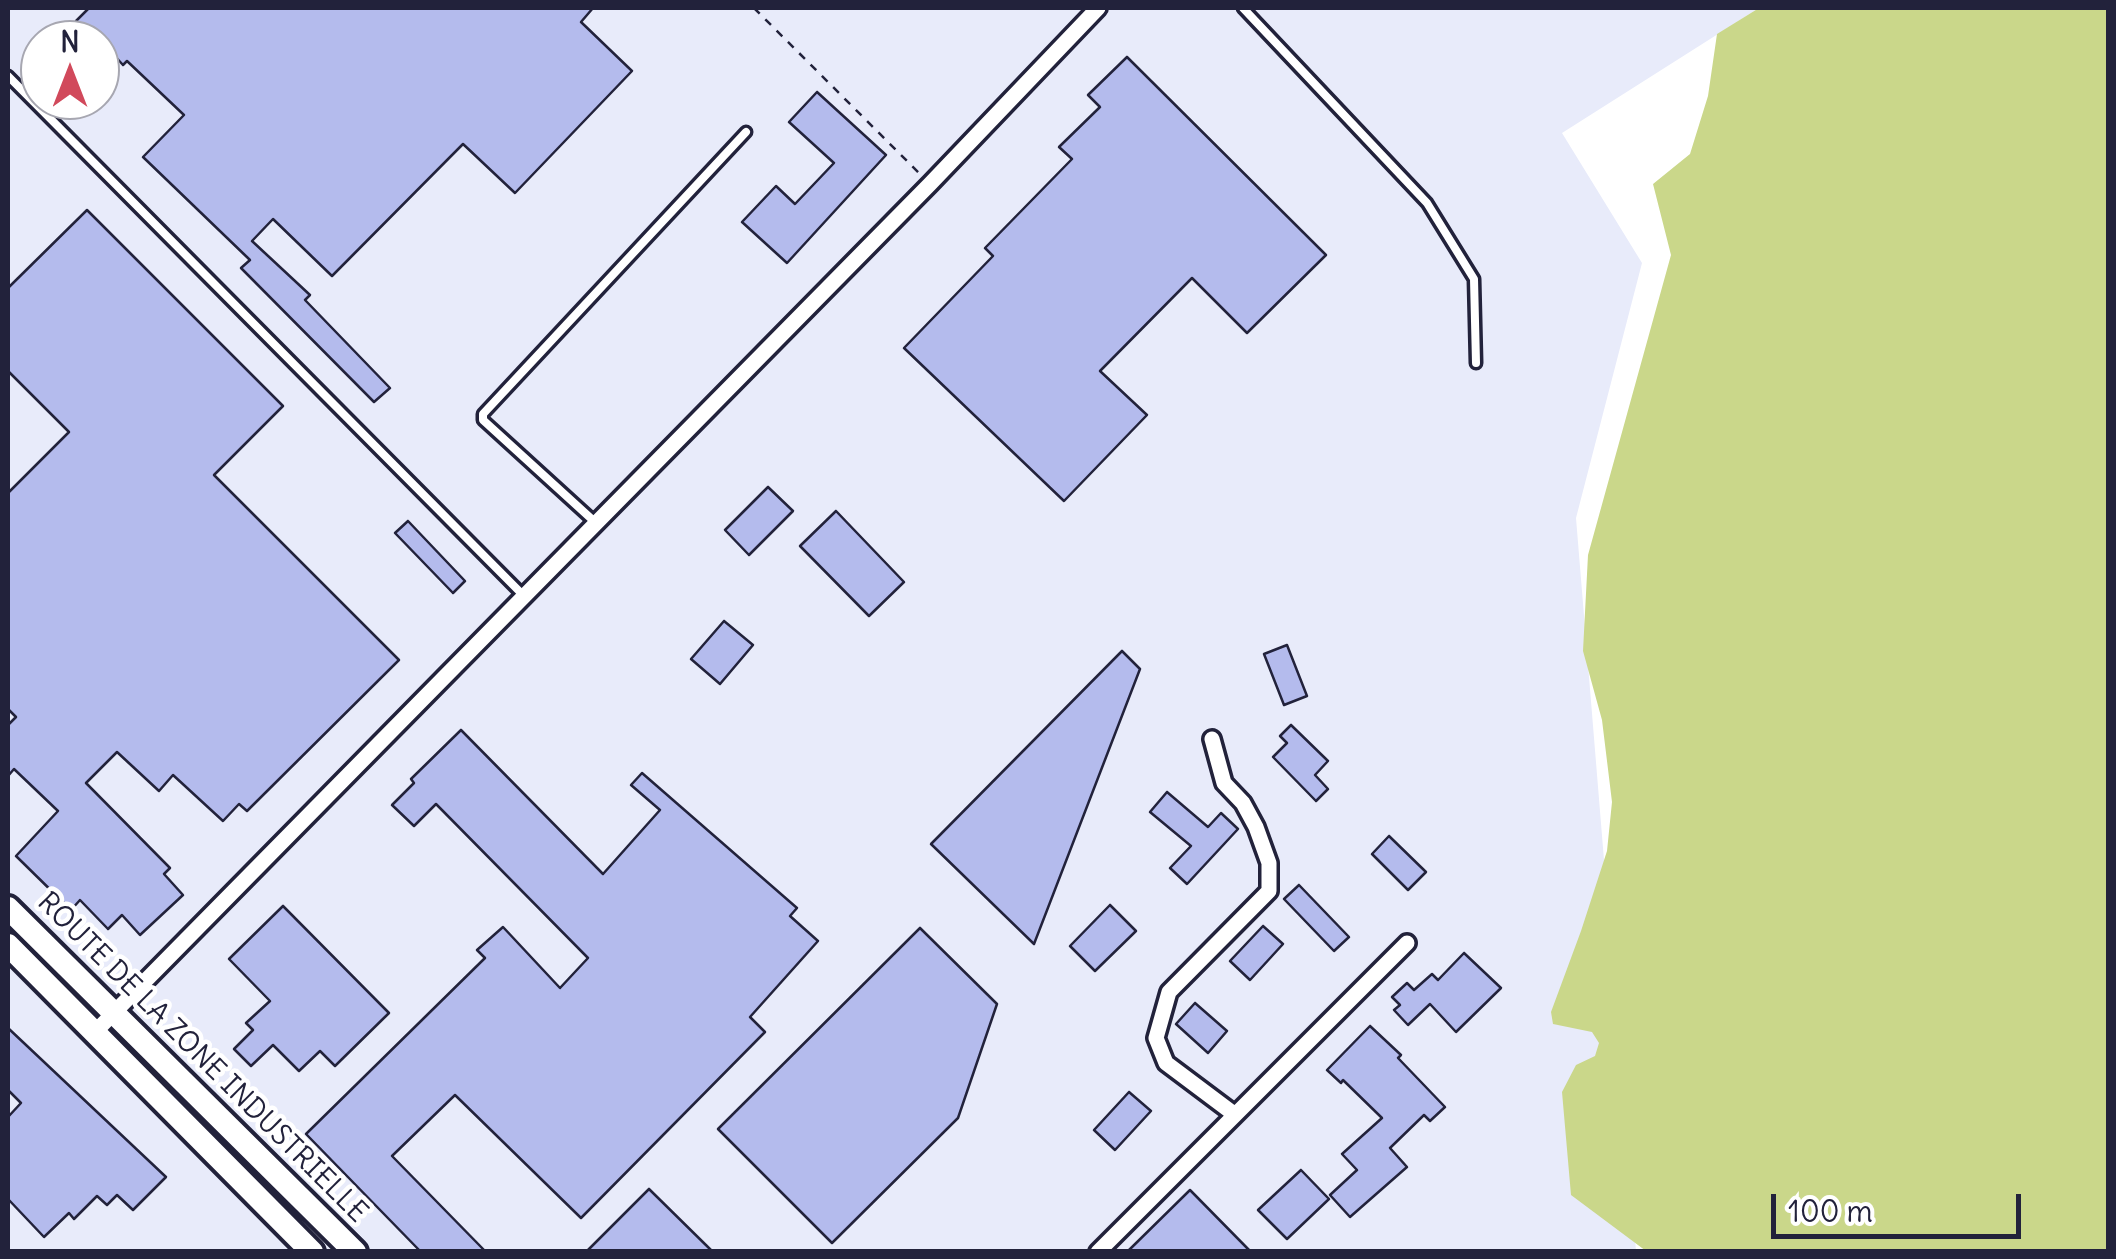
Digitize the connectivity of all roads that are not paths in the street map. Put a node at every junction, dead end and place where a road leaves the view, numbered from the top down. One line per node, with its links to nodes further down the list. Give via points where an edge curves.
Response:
1 (1098, 8): 6 (street)
2 (1243, 8): 5 (lane, via 1426,203 1474,279)
3 (8, 76): 7 (lane)
4 (746, 132): 6 (lane, via 483,414)
5 (1476, 363)
6 (596, 523): 7 (street)
7 (524, 596): 12 (street)
8 (1212, 738): 14 (street, via 1224,783 1256,827 1269,863 1269,890 1169,992 1156,1038 1166,1064)
9 (8, 908): 12 (main road, ROUTE DE LA ZONE INDUSTRIELLE)
10 (1407, 943): 14 (street)
11 (8, 945): 13 (main road, ROUTE DE LA ZONE INDUSTRIELLE)
12 (116, 1012): 13 (street); 16 (main road, ROUTE DE LA ZONE INDUSTRIELLE)
13 (95, 1032): 15 (main road, ROUTE DE LA ZONE INDUSTRIELLE)
14 (1234, 1114): 17 (street)
15 (312, 1252)
16 (355, 1252)
17 (1098, 1252)

